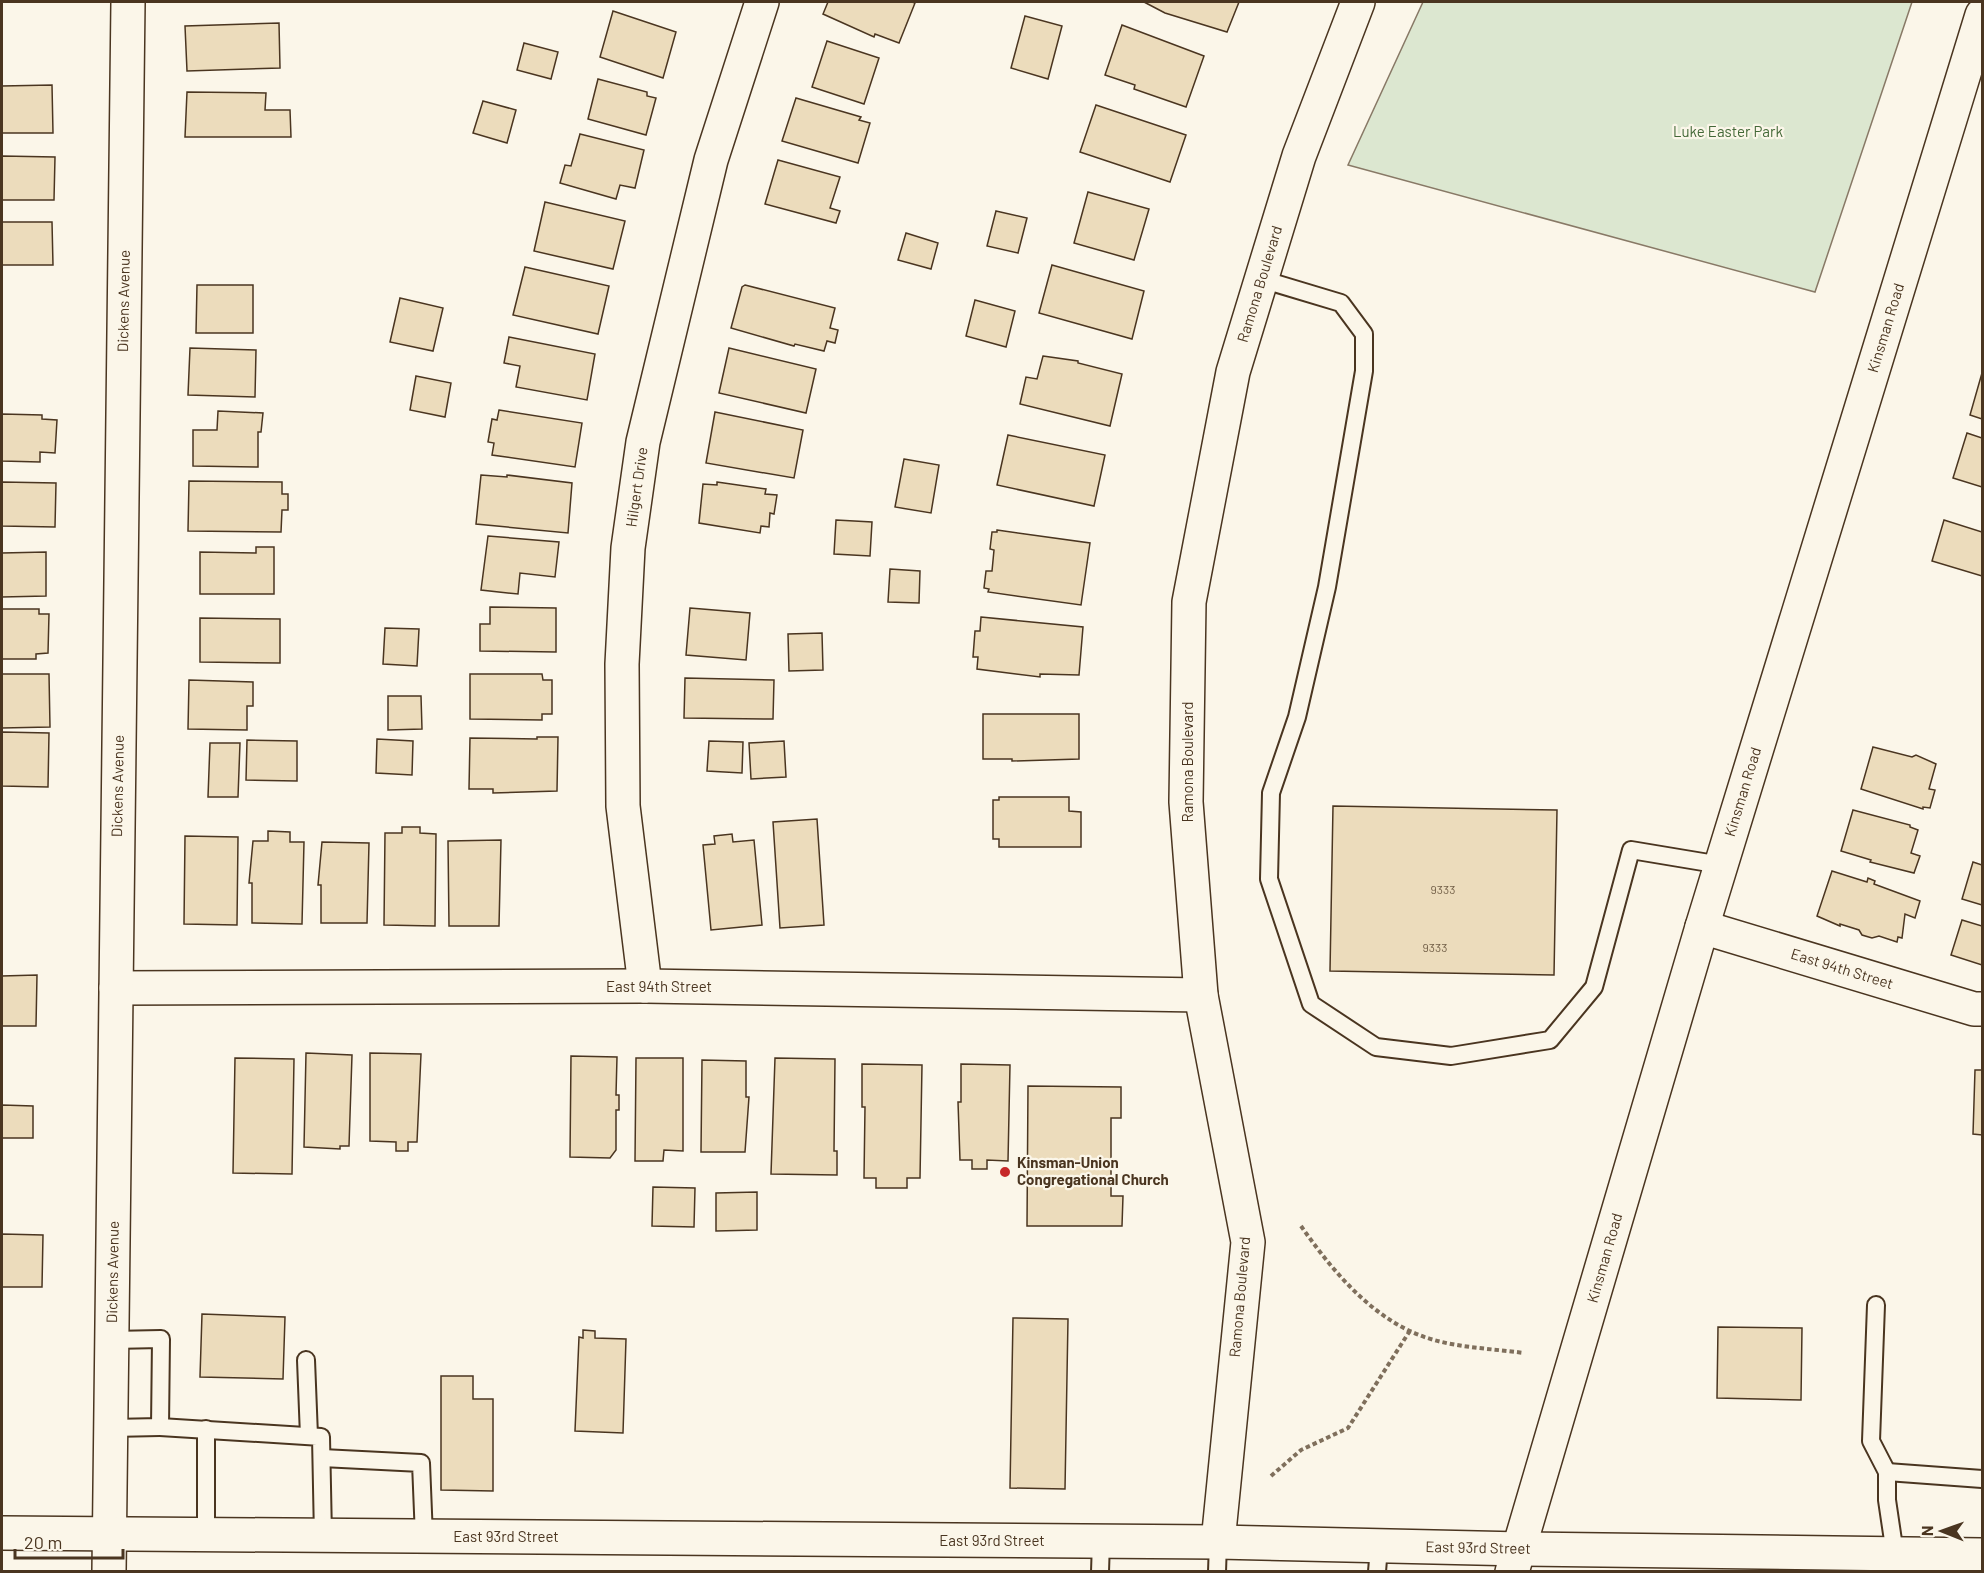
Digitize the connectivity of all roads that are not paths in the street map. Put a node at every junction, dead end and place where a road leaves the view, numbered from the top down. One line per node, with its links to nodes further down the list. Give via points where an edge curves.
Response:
1 (128, 2): 9 (street, Dickens Avenue)
2 (762, 2): 8 (street, Hilgert Drive, via 708,171 643,442 628,548 622,664 623,806)
3 (1358, 2): 5 (street, Ramona Boulevard, via 1299,156)
4 (1983, 15): 6 (street, Kinsman Road)
5 (1261, 279): 6 (lane, via 1341,303 1364,334 1364,371 1327,587 1297,717 1271,793 1269,879 1311,1004 1376,1047 1451,1056 1550,1040 1594,987 1631,850); 10 (street, Ramona Boulevard, via 1233,372 1190,602 1186,802)
6 (1721, 865): 7 (street, Kinsman Road)
7 (1702, 927): 11 (street, East 94th Street); 31 (street, Kinsman Road)
8 (645, 986): 9 (street, East 94th Street); 10 (street, East 94th Street)
9 (116, 988): 13 (street, Dickens Avenue)
10 (1201, 995): 29 (street, Ramona Boulevard, via 1248,1242)
11 (1983, 1009)
12 (1876, 1305): 20 (lane, via 1871,1441)
13 (112, 1340): 15 (lane, via 161,1339); 16 (street, Dickens Avenue)
14 (306, 1360): 18 (lane)
15 (160, 1427): 16 (lane); 17 (lane)
16 (111, 1428): 23 (street, Dickens Avenue)
17 (206, 1429): 18 (lane); 24 (lane)
18 (309, 1436): 19 (lane, via 321,1437)
19 (322, 1458): 25 (lane); 26 (lane, via 421,1463)
20 (1887, 1472): 21 (lane); 32 (lane, via 1887,1500)
21 (1983, 1479)
22 (2, 1533): 23 (street, East 93rd Street)
23 (110, 1535): 24 (street, East 93rd Street); 34 (street, Dickens Avenue)
24 (206, 1536): 25 (street, East 93rd Street)
25 (323, 1536): 26 (street, East 93rd Street)
26 (424, 1537): 28 (street, East 93rd Street)
27 (1983, 1555): 33 (street, East 93rd Street)
28 (1101, 1556): 29 (street, East 93rd Street)
29 (1217, 1557): 30 (street, East 93rd Street)
30 (1378, 1559): 31 (street, East 93rd Street)
31 (1517, 1560): 32 (street, East 93rd Street)
32 (1877, 1560): 33 (street, East 93rd Street)
33 (1940, 1563)
34 (109, 1572)

